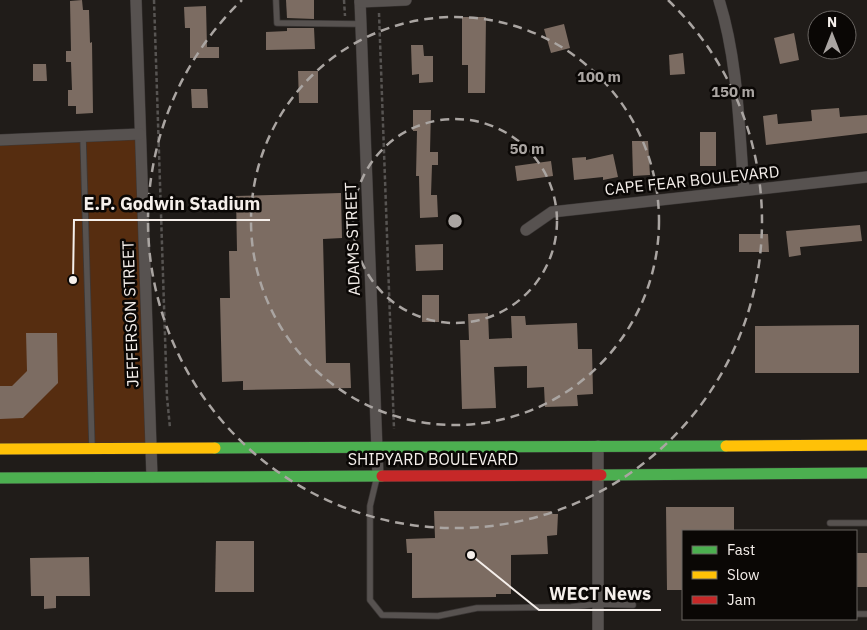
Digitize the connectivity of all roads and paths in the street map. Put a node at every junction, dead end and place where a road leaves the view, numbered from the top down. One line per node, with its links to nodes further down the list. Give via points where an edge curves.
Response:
1 (136, 0): 9 (street, JEFFERSON STREET)
2 (154, 0): 15 (path)
3 (276, 0): 8 (lane, via 277,24)
4 (406, 0): 7 (street)
5 (719, 0): 13 (street, via 731,55)
6 (360, 1): 7 (street); 8 (street, ADAMS STREET)
7 (379, 2): 16 (path)
8 (361, 24): 19 (street, ADAMS STREET)
9 (140, 134): 10 (street); 22 (street, JEFFERSON STREET)
10 (83, 137): 11 (street); 21 (lane)
11 (0, 140)
12 (867, 177): 13 (street, CAPE FEAR BOULEVARD)
13 (744, 190): 14 (street, CAPE FEAR BOULEVARD, via 552,212)
14 (526, 230)
15 (170, 428)
16 (394, 428)
17 (867, 445): 18 (main road, SHIPYARD BOULEVARD)
18 (598, 446): 19 (main road, SHIPYARD BOULEVARD); 24 (street)
19 (376, 448): 22 (main road, SHIPYARD BOULEVARD); 25 (street, ADAMS STREET)
20 (0, 449): 21 (main road, SHIPYARD BOULEVARD)
21 (92, 449): 22 (main road, SHIPYARD BOULEVARD)
22 (152, 449): 26 (street, JEFFERSON STREET)
23 (867, 473): 24 (main road, SHIPYARD BOULEVARD)
24 (598, 474): 25 (main road, SHIPYARD BOULEVARD); 30 (street)
25 (378, 476): 26 (main road, SHIPYARD BOULEVARD); 30 (lane, via 370,506 370,600 382,615 438,616 477,608)
26 (152, 477): 27 (main road, SHIPYARD BOULEVARD)
27 (0, 478)
28 (830, 523): 29 (lane)
29 (867, 523)
30 (598, 604): 31 (lane); 32 (street)
31 (633, 605)
32 (598, 630)

